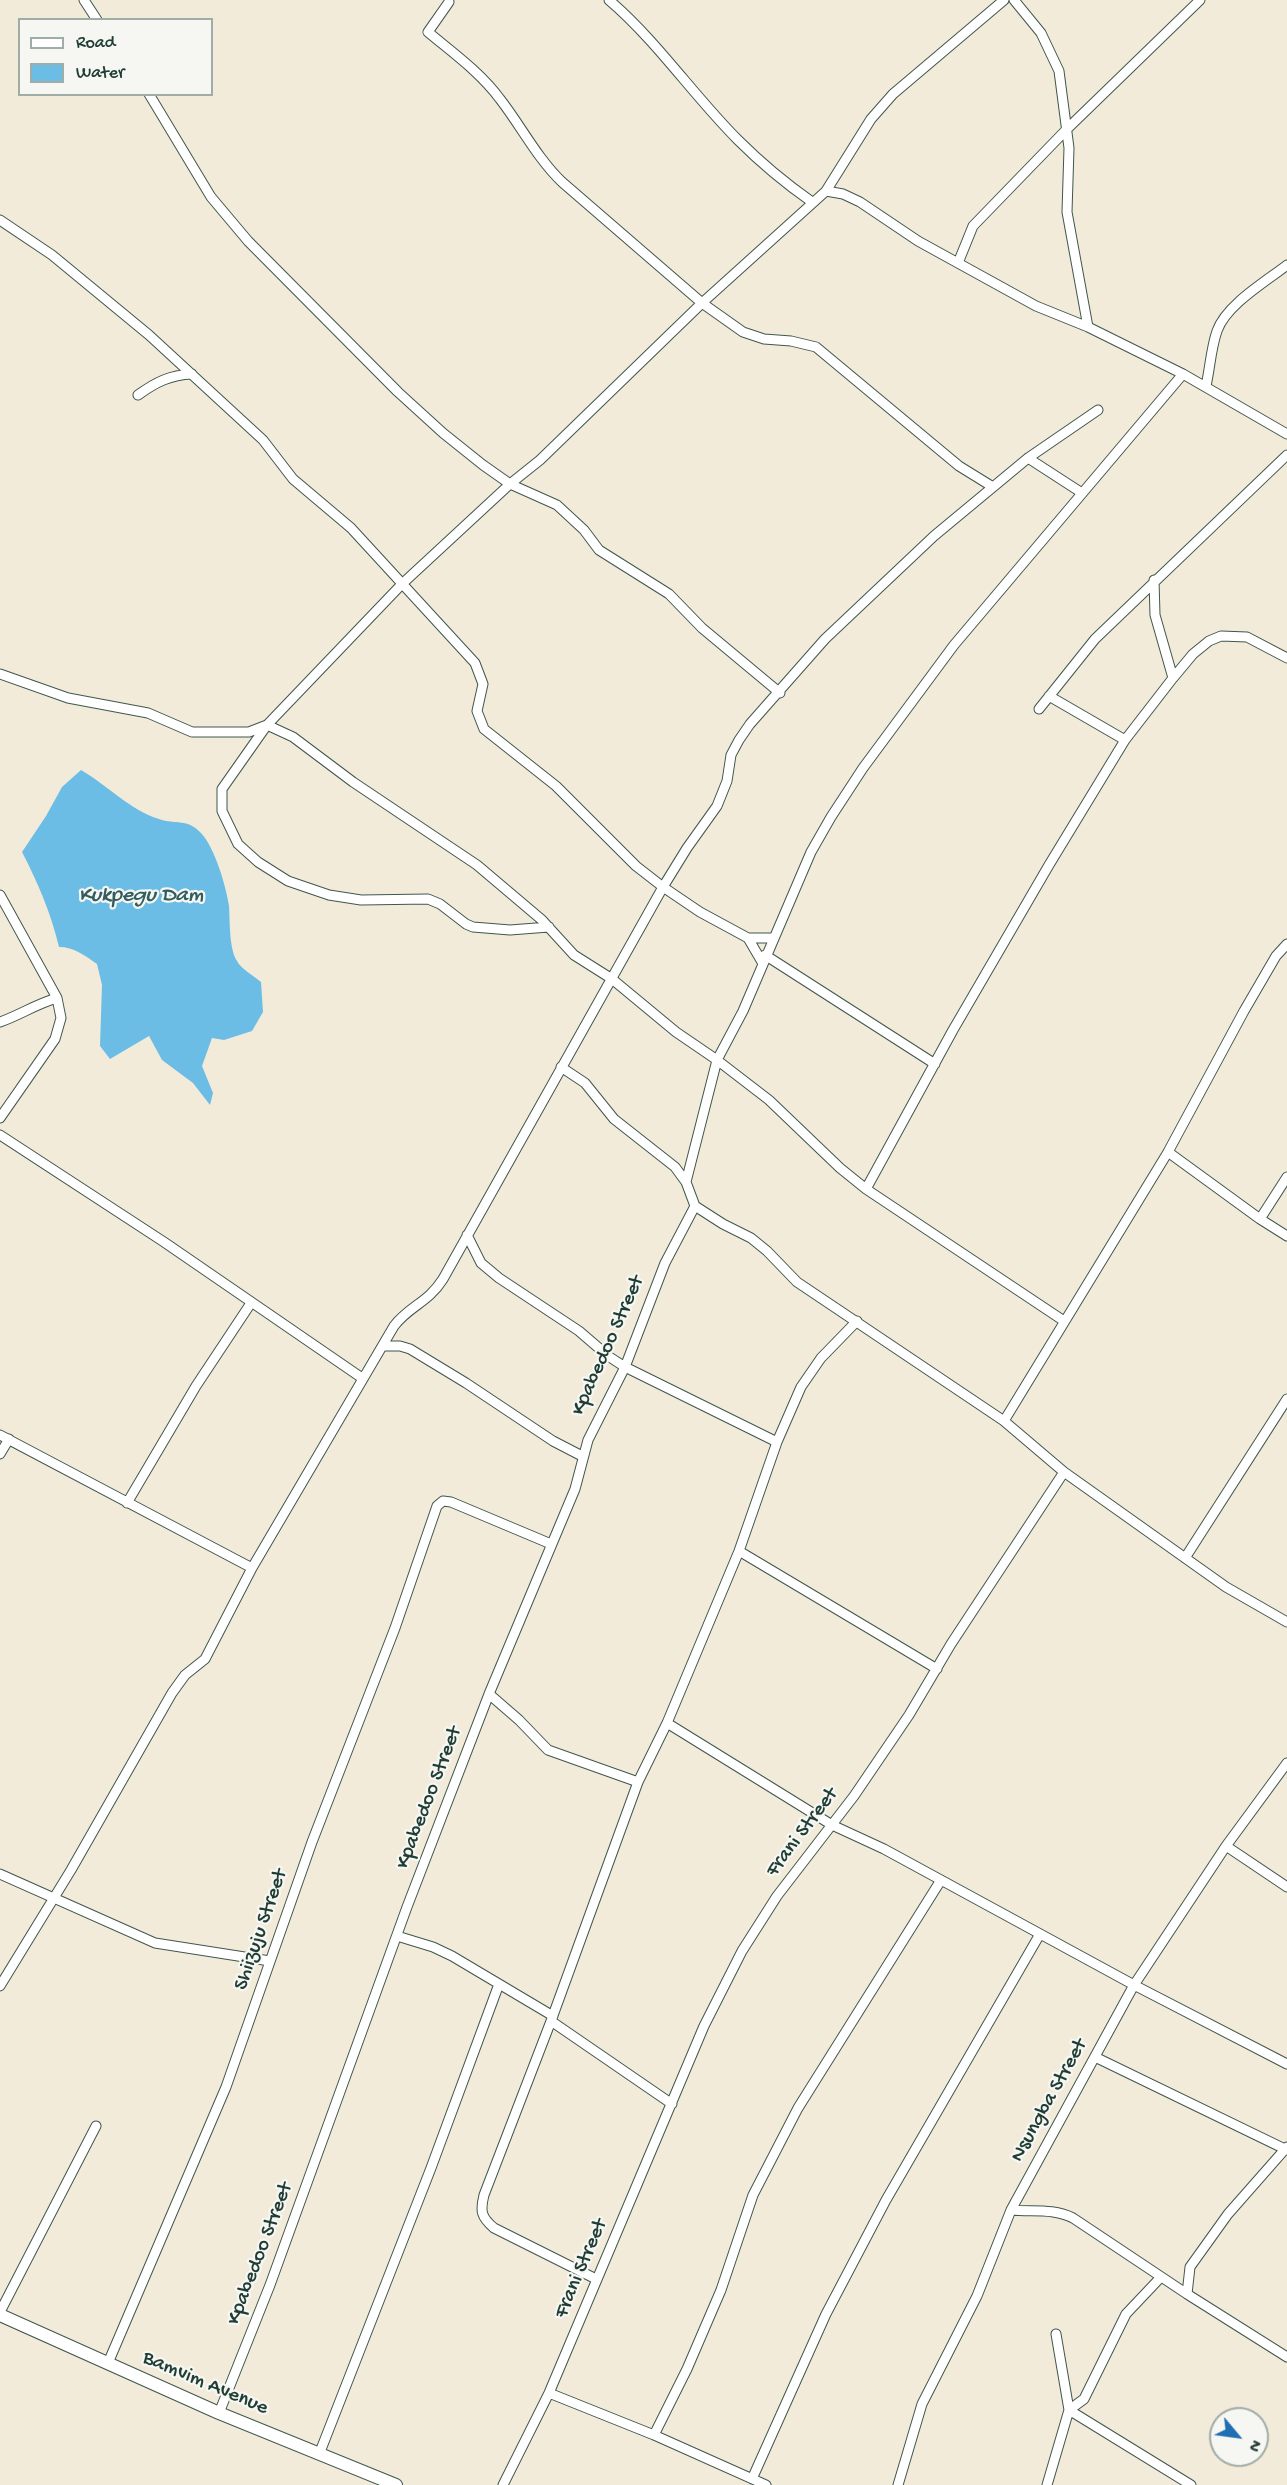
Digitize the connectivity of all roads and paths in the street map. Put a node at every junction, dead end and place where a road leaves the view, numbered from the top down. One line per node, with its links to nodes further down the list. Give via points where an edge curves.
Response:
1 (84, 0): 7 (street)
2 (609, 0): 11 (street, via 632,20 736,139)
3 (1004, 0): 10 (street, via 893,94 871,119)
4 (1014, 0): 9 (street, via 1041,33 1059,71)
5 (1200, 0): 9 (street)
6 (449, 2): 15 (street, via 428,32 489,86 562,182)
7 (96, 18)
8 (150, 96): 25 (street, via 211,197 248,241 398,392 443,433)
9 (1067, 129): 13 (street, via 973,226); 16 (street, via 1067,212)
10 (826, 192): 11 (street); 13 (street, via 860,202)
11 (812, 202): 15 (street)
12 (0, 220): 17 (street, via 52,255)
13 (958, 263): 16 (street, via 1036,306)
14 (1287, 265): 19 (street, via 1233,307 1220,323)
15 (702, 303): 25 (street, via 540,460); 26 (street, via 743,332 816,347 959,466)
16 (1088, 327): 18 (street)
17 (192, 374): 20 (street, via 161,380); 29 (street, via 263,440 293,479 351,528)
18 (1183, 374): 19 (street); 27 (street)
19 (1206, 386): 22 (street)
20 (138, 395)
21 (1098, 410): 24 (street)
22 (1287, 434)
23 (1287, 454): 28 (street)
24 (1028, 458): 26 (street); 27 (street)
25 (510, 484): 29 (street); 33 (street, via 557,506 600,550 669,594 702,628)
26 (993, 487): 33 (street, via 855,608)
27 (1082, 492): 42 (street, via 954,645 863,768 811,852)
28 (1154, 580): 32 (street, via 1155,615); 34 (street, via 1095,639)
29 (402, 584): 36 (street); 38 (street, via 476,663 483,684 477,716 484,729 556,786 636,866)
30 (1287, 658): 32 (street, via 1246,637 1221,636 1193,654)
31 (0, 674): 36 (street, via 68,698 148,713 192,732 249,732)
32 (1173, 678): 37 (street)
33 (780, 693): 38 (street, via 739,740 731,755 724,792)
34 (1049, 696): 35 (street); 37 (street)
35 (1039, 709)
36 (267, 725): 40 (street, via 293,737 477,865); 40 (street, via 222,789 222,811 234,836 258,862 288,880 329,895 361,900 428,899 474,927)
37 (1125, 740): 49 (street)
38 (663, 887): 41 (street); 45 (street)
39 (0, 895): 46 (street)
40 (549, 927): 45 (street, via 574,955)
41 (748, 938): 42 (street); 44 (street)
42 (774, 938): 44 (street)
43 (1287, 944): 53 (street, via 1244,1011)
44 (764, 959): 48 (street); 49 (street)
45 (612, 979): 48 (street); 50 (street)
46 (57, 998): 47 (street); 51 (street, via 61,1018 55,1039)
47 (0, 1022)
48 (717, 1060): 55 (street); 56 (street, via 769,1100)
49 (935, 1064): 56 (street)
50 (561, 1066): 55 (street, via 585,1083 606,1111 664,1157); 59 (street)
51 (0, 1118)
52 (0, 1135): 61 (street)
53 (1168, 1152): 58 (street); 63 (street)
54 (1287, 1177): 58 (street)
55 (687, 1182): 57 (street)
56 (866, 1189): 63 (street)
57 (695, 1206): 62 (street, via 750,1238 796,1282); 65 (street, Kpabedoo Street, via 665,1263)
58 (1260, 1219): 60 (street)
59 (467, 1235): 64 (street, via 437,1289 400,1319); 65 (street, via 474,1253 490,1271)
60 (1287, 1236)
61 (251, 1303): 66 (street); 74 (street, via 195,1386)
62 (857, 1321): 68 (street); 70 (street, via 821,1358 801,1387)
63 (1064, 1321): 68 (street)
64 (382, 1346): 66 (street); 72 (street, via 410,1349)
65 (625, 1367): 70 (street); 72 (street, Kpabedoo Street)
66 (362, 1378): 78 (street)
67 (1287, 1399): 77 (street)
68 (1004, 1421): 73 (street)
69 (5, 1437): 71 (street); 74 (street)
70 (777, 1442): 76 (street)
71 (0, 1454)
72 (582, 1456): 75 (street, Kpabedoo Street, via 575,1490)
73 (1064, 1472): 77 (street); 80 (street, Frani Street)
74 (127, 1503): 78 (street)
75 (551, 1544): 81 (street, Kpabedoo Street); 93 (street, Shiizuju Street, via 451,1502 439,1504)
76 (739, 1551): 80 (street); 82 (street)
77 (1185, 1558): 79 (street)
78 (252, 1568): 90 (street, via 205,1659 172,1693)
79 (1287, 1622)
80 (938, 1669): 85 (street, Frani Street)
81 (489, 1694): 84 (street, via 548,1750); 92 (street, Kpabedoo Street)
82 (667, 1723): 84 (street); 85 (street)
83 (1287, 1763): 86 (street, Nsungba Street)
84 (638, 1782): 97 (street)
85 (832, 1825): 88 (street); 100 (street, Frani Street, via 777,1896 742,1951 704,2026)
86 (1226, 1846): 89 (street); 95 (street, Nsungba Street)
87 (0, 1874): 90 (street)
88 (941, 1880): 91 (street); 114 (street, via 798,2108 753,2195 721,2290)
89 (1287, 1887)
90 (52, 1899): 93 (street, via 154,1943); 96 (street)
91 (1040, 1934): 95 (street); 116 (street, via 886,2200 826,2314)
92 (397, 1936): 94 (street, via 442,1951); 113 (street, Kpabedoo Street, via 270,2285)
93 (270, 1961): 110 (street, Shiizuju Street, via 226,2088)
94 (499, 1984): 97 (street); 115 (street)
95 (1134, 1985): 98 (street, Nsungba Street); 99 (street)
96 (0, 1986)
97 (552, 2018): 100 (street); 105 (street, via 480,2210 483,2219 494,2228)
98 (1095, 2057): 102 (street); 103 (street, Nsungba Street)
99 (1287, 2064)
100 (672, 2104): 105 (street, Frani Street)
101 (96, 2126): 107 (street)
102 (1286, 2149): 106 (street, via 1228,2214 1190,2267)
103 (1011, 2210): 104 (street, via 1062,2213); 120 (street, Nsungba Street, via 978,2296 922,2404)
104 (1161, 2277): 106 (street); 112 (street, via 1126,2314 1084,2399)
105 (596, 2279): 111 (street, Frani Street)
106 (1187, 2294): 109 (street)
107 (0, 2314): 110 (street, Bamvim Avenue)
108 (1056, 2334): 112 (street)
109 (1287, 2357)
110 (108, 2363): 113 (street, Bamvim Avenue)
111 (549, 2393): 114 (street); 118 (street, Frani Street)
112 (1069, 2410): 121 (street); 122 (street)
113 (219, 2413): 115 (street, Bamvim Avenue)
114 (654, 2435): 116 (street)
115 (320, 2452): 117 (street, Bamvim Avenue)
116 (752, 2479): 119 (street)
117 (396, 2485)
118 (503, 2485)
119 (766, 2485)
120 (898, 2485)
121 (1047, 2485)
122 (1191, 2485)

